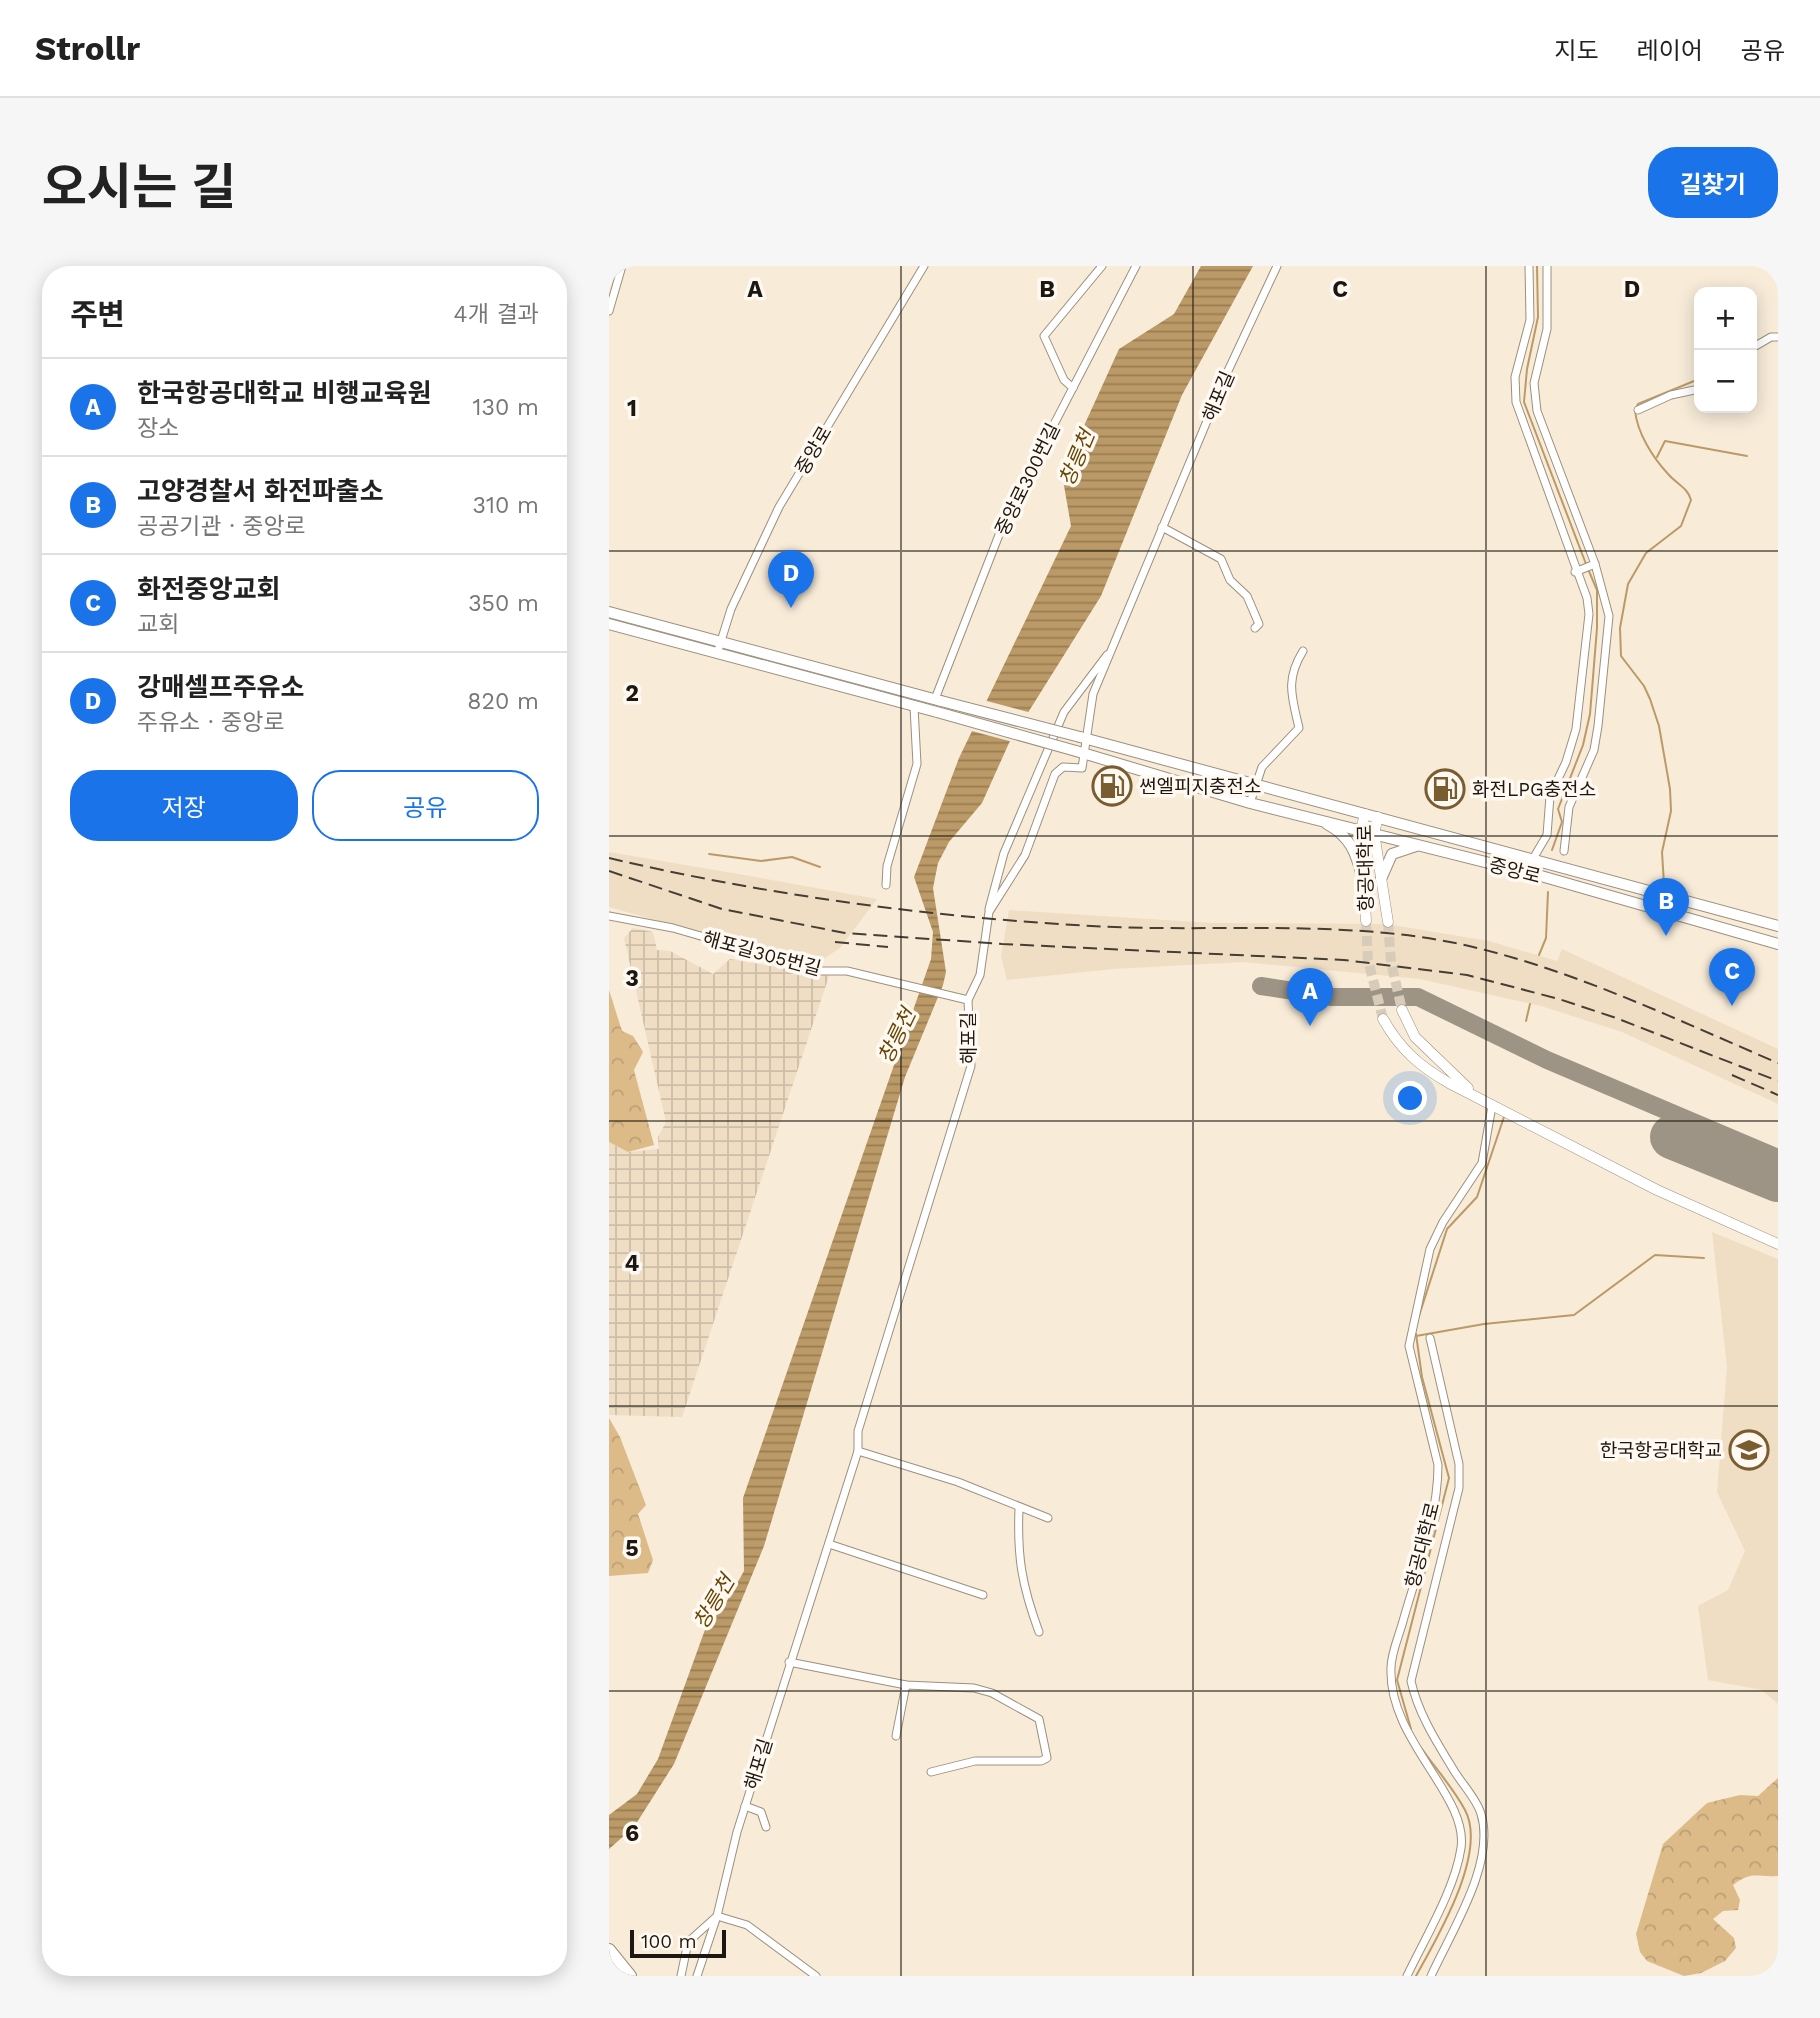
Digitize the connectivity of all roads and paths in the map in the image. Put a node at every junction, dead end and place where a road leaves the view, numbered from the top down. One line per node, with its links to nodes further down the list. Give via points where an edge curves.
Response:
1 (622, 266): 8 (street)
2 (923, 266): 21 (street, 중앙로, via 779,507 731,609)
3 (1102, 266): 11 (street, via 1044,336 1064,380)
4 (1136, 266): 11 (street, 중앙로300번길)
5 (1277, 266): 14 (street, 해포길)
6 (1529, 266): 16 (street, via 1530,320 1515,377 1516,402)
7 (1547, 266): 15 (street, via 1547,329 1534,383 1537,411)
8 (609, 311)
9 (1778, 337): 10 (street)
10 (1757, 345)
11 (1073, 387): 23 (street, 중앙로300번길, via 1006,517)
12 (1694, 390): 13 (street)
13 (1638, 410)
14 (1162, 527): 19 (street, via 1221,559 1230,580 1247,596 1259,624); 20 (street, 해포길)
15 (1595, 564): 16 (street); 35 (street, via 1609,616 1598,726 1594,750 1570,807)
16 (1575, 572): 36 (street, via 1589,614 1576,729 1550,796 1547,835)
17 (609, 612): 21 (main road)
18 (609, 624): 21 (main road)
19 (1255, 628)
20 (1116, 644): 25 (street, 해포길, via 1093,694); 40 (street, via 1064,712 1004,853)
21 (719, 648): 23 (main road); 24 (main road)
22 (1303, 651): 27 (street, via 1292,670 1291,694 1299,729 1262,767)
23 (938, 700): 25 (main road, 중앙로, bridge)
24 (914, 707): 26 (main road, 중앙로, bridge); 39 (street, via 917,764 887,866)
25 (1085, 738): 26 (street, 해포길); 27 (main road, 중앙로)
26 (1081, 752): 28 (main road, 중앙로); 40 (street, 해포길, via 1082,768 1063,767 1055,774 1025,855)
27 (1256, 784): 28 (street); 29 (main road, 중앙로)
28 (1250, 803): 31 (main road, 중앙로)
29 (1365, 814): 30 (main road, 중앙로); 32 (street, 항공대학로)
30 (1378, 817): 33 (street, 항공대학로); 36 (main road, 중앙로)
31 (1318, 819): 32 (main road, 중앙로); 37 (main road, via 1353,845)
32 (1361, 830): 33 (main road, 중앙로); 37 (street, 항공대학로)
33 (1374, 833): 34 (main road, 중앙로); 38 (street, 항공대학로)
34 (1422, 846): 38 (main road, via 1392,854); 45 (main road, 중앙로)
35 (1564, 851)
36 (1534, 858): 44 (main road, 중앙로)
37 (1363, 878): 42 (street, 항공대학로)
38 (1381, 879): 43 (street, 항공대학로)
39 (886, 885)
40 (989, 912): 46 (street, 해포길, via 980,975)
41 (609, 916): 46 (street, 해포길305번길, via 673,928 821,971 847,971)
42 (1366, 921)
43 (1388, 922)
44 (1778, 926)
45 (1778, 944)
46 (968, 1000): 53 (street, 해포길, via 971,1066 858,1431)
47 (1402, 1010): 49 (street, via 1415,1037)
48 (1383, 1019): 49 (street, via 1397,1043 1420,1067)
49 (1481, 1101): 50 (street)
50 (1494, 1107): 51 (street, via 1657,1190); 73 (street, 항공대학로, via 1482,1163 1430,1249 1409,1346 1438,1479 1391,1666 1393,1699 1405,1731 1456,1812 1461,1846)
51 (1778, 1244)
52 (1430, 1338): 74 (street, 항공대학로, via 1459,1464 1459,1488 1412,1681 1415,1700 1435,1739 1481,1813 1485,1846 1480,1868)
53 (858, 1451): 54 (street, via 958,1482); 56 (street, 해포길)
54 (1019, 1509): 55 (street); 58 (street, via 1017,1551)
55 (1048, 1518)
56 (829, 1544): 57 (street); 59 (street, 해포길)
57 (983, 1595)
58 (1038, 1632)
59 (789, 1662): 60 (street); 63 (street, 해포길)
60 (906, 1685): 61 (street); 62 (street, via 974,1688 1039,1719 1047,1758 1041,1761 975,1761)
61 (896, 1736)
62 (931, 1772)
63 (745, 1806): 64 (street, via 761,1812); 65 (street, 해포길)
64 (766, 1827)
65 (717, 1916): 70 (street, via 688,1942); 71 (street, 해포길); 72 (street, via 747,1925)
66 (609, 1950): 69 (highway)
67 (609, 1968): 68 (highway)
68 (615, 1976)
69 (630, 1976)
70 (681, 1976)
71 (697, 1976)
72 (816, 1976)
73 (1407, 1976)
74 (1431, 1976)

